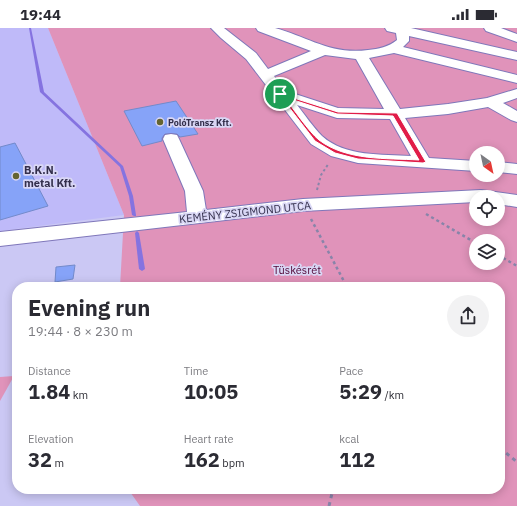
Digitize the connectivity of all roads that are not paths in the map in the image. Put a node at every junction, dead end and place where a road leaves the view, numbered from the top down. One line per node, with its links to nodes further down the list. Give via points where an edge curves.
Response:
1 (217, 28): 10 (street, via 226,38 242,47)
2 (262, 28): 7 (street)
3 (490, 28): 5 (street)
4 (399, 29): 6 (street, via 403,41); 9 (street)
5 (517, 38)
6 (395, 49): 8 (street); 11 (street)
7 (322, 51): 8 (street); 10 (street)
8 (361, 56): 15 (street)
9 (517, 56)
10 (266, 75): 13 (street)
11 (517, 80)
12 (517, 93): 14 (street)
13 (280, 94): 15 (street, via 337,113); 18 (street, via 317,140 336,152 358,158)
14 (490, 102): 15 (street); 16 (street)
15 (395, 114): 18 (street)
16 (517, 117)
17 (171, 139): 25 (street, via 194,191)
18 (423, 162): 19 (street)
19 (469, 165)
20 (505, 168): 21 (street)
21 (517, 169)
22 (469, 196): 25 (street, KEMÉNY ZSIGMOND UTCA, via 310,204)
23 (505, 199): 24 (street)
24 (517, 201)
25 (197, 217): 26 (street, KEMÉNY ZSIGMOND UTCA)
26 (0, 239)

